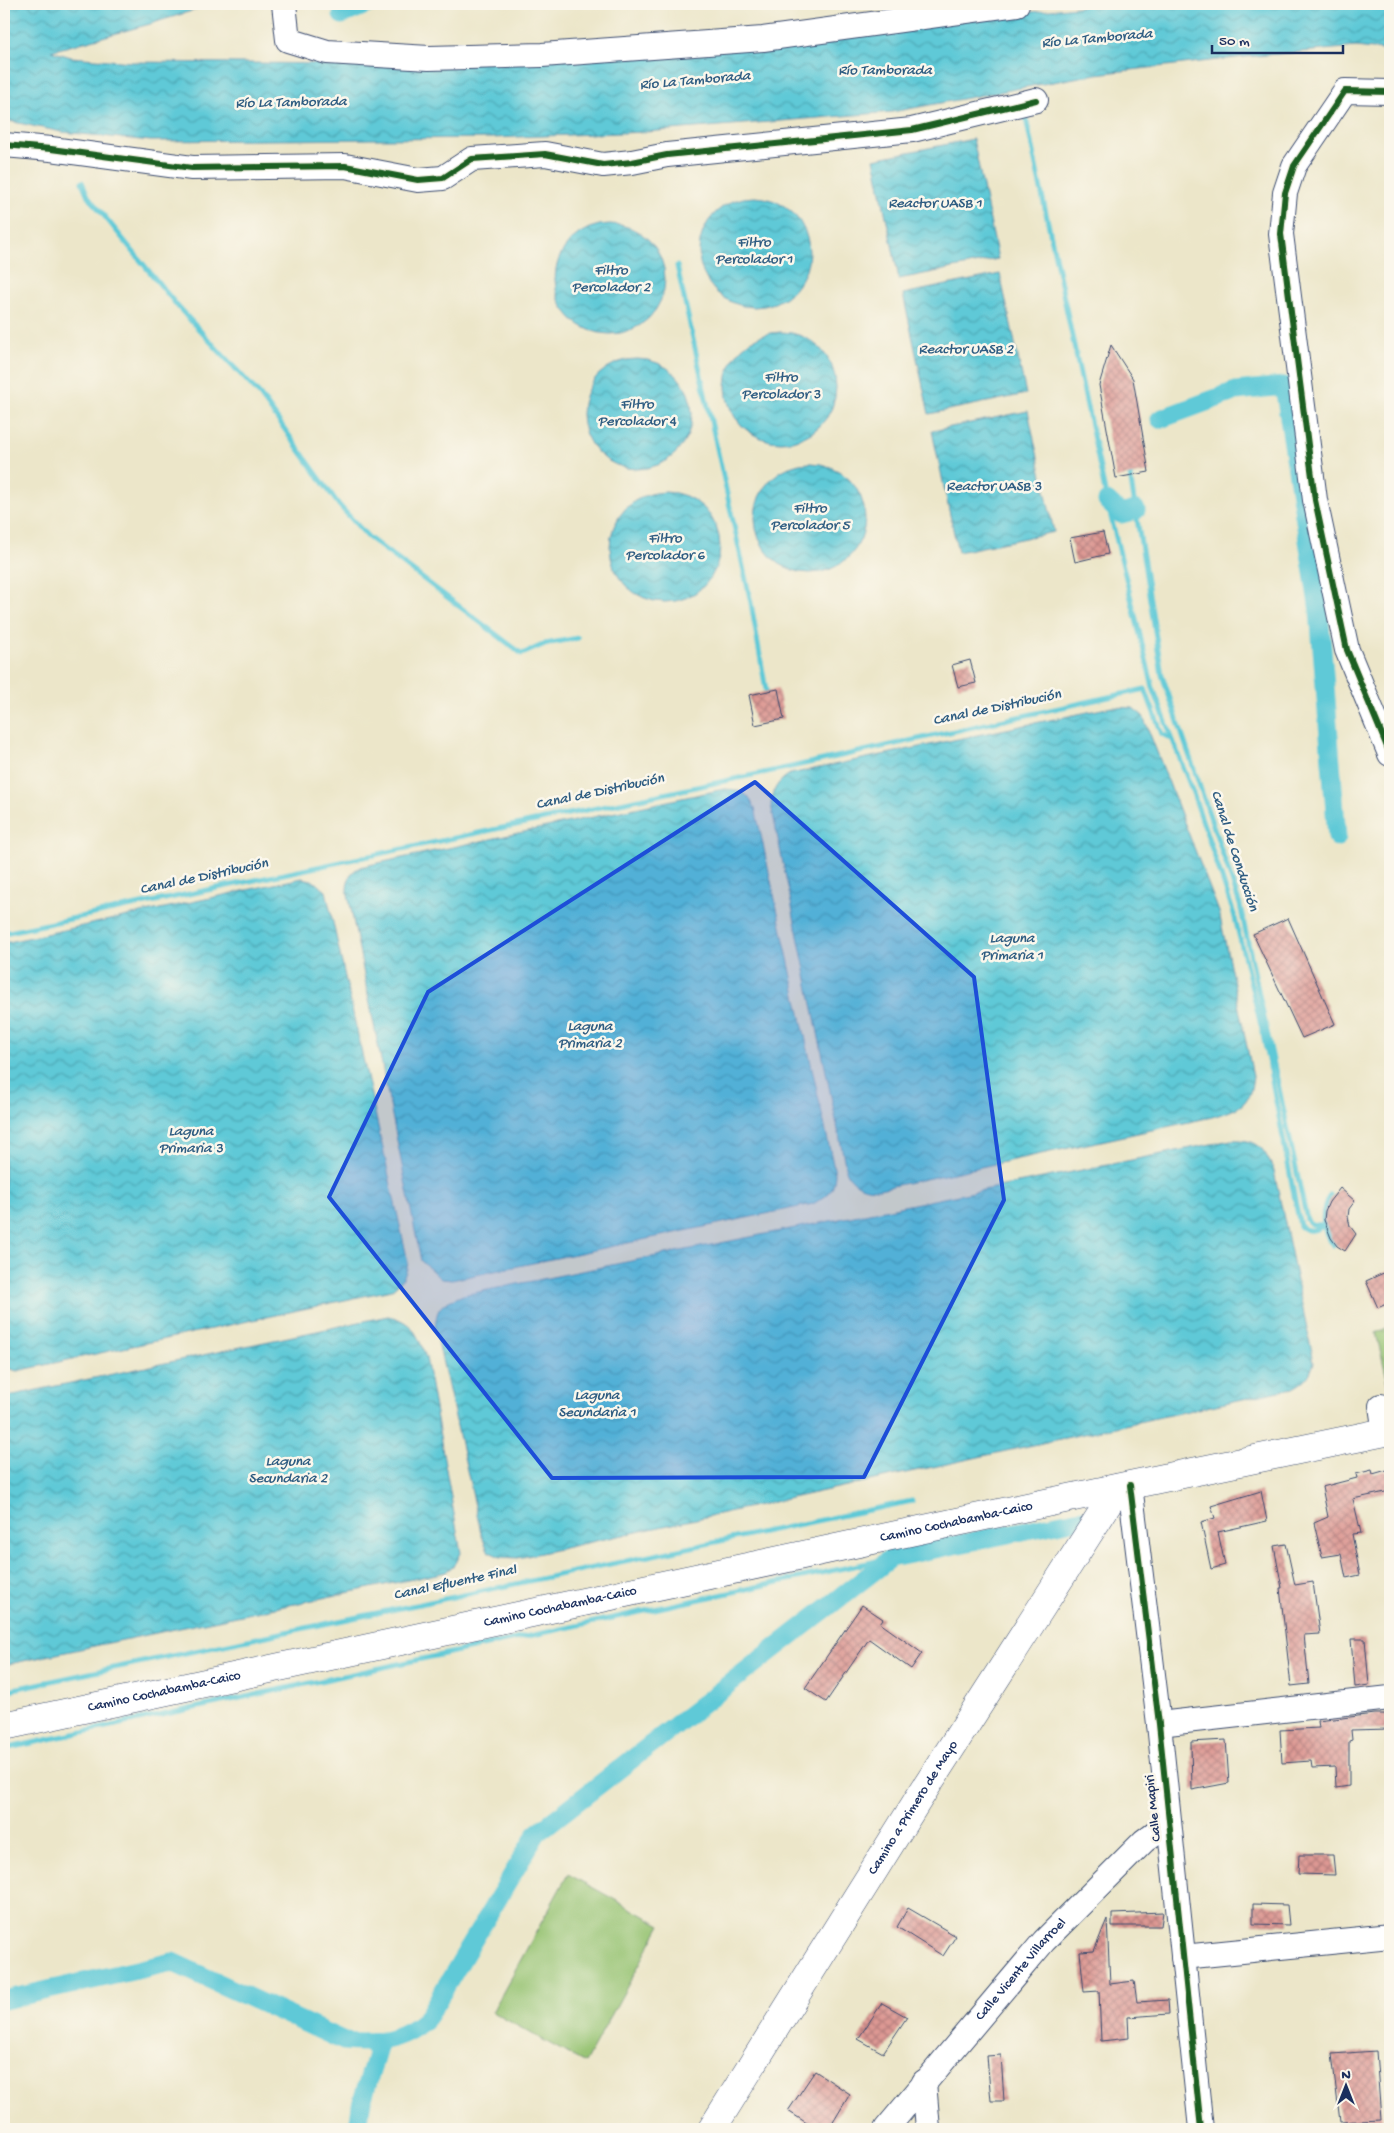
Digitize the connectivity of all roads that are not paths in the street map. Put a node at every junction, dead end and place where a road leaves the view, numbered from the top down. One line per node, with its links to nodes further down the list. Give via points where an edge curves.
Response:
1 (284, 4): 2 (street, via 288,40 327,52 429,58 542,55 763,39)
2 (1017, 4)
3 (1390, 92): 6 (street, via 1345,91 1294,166 1286,193 1281,234 1315,500 1347,650)
4 (1036, 100): 5 (street, via 912,130 667,154 632,162 603,165 545,154 472,159 443,178 418,180 345,166 192,168)
5 (4, 145)
6 (1390, 754)
7 (1381, 1406): 8 (street)
8 (1388, 1432): 9 (main road, Camino Cochabamba-Caico)
9 (1124, 1487): 11 (street, Calle Mapiri); 12 (main road, Camino Cochabamba-Caico); 17 (main road, Camino a Primero de Mayo, via 914,1806)
10 (1390, 1698): 11 (street)
11 (1159, 1724): 13 (street, Calle Mapiri)
12 (4, 1726)
13 (1168, 1823): 15 (street, Calle Mapiri); 16 (street, Calle Vicente Villarroel, via 1144,1841 1044,1941)
14 (1390, 1936): 15 (street)
15 (1182, 1957): 20 (street, Calle Mapiri)
16 (924, 2082): 18 (street, Calle Vicente Villarroel); 19 (street)
17 (712, 2129)
18 (886, 2129)
19 (928, 2129)
20 (1202, 2129)

